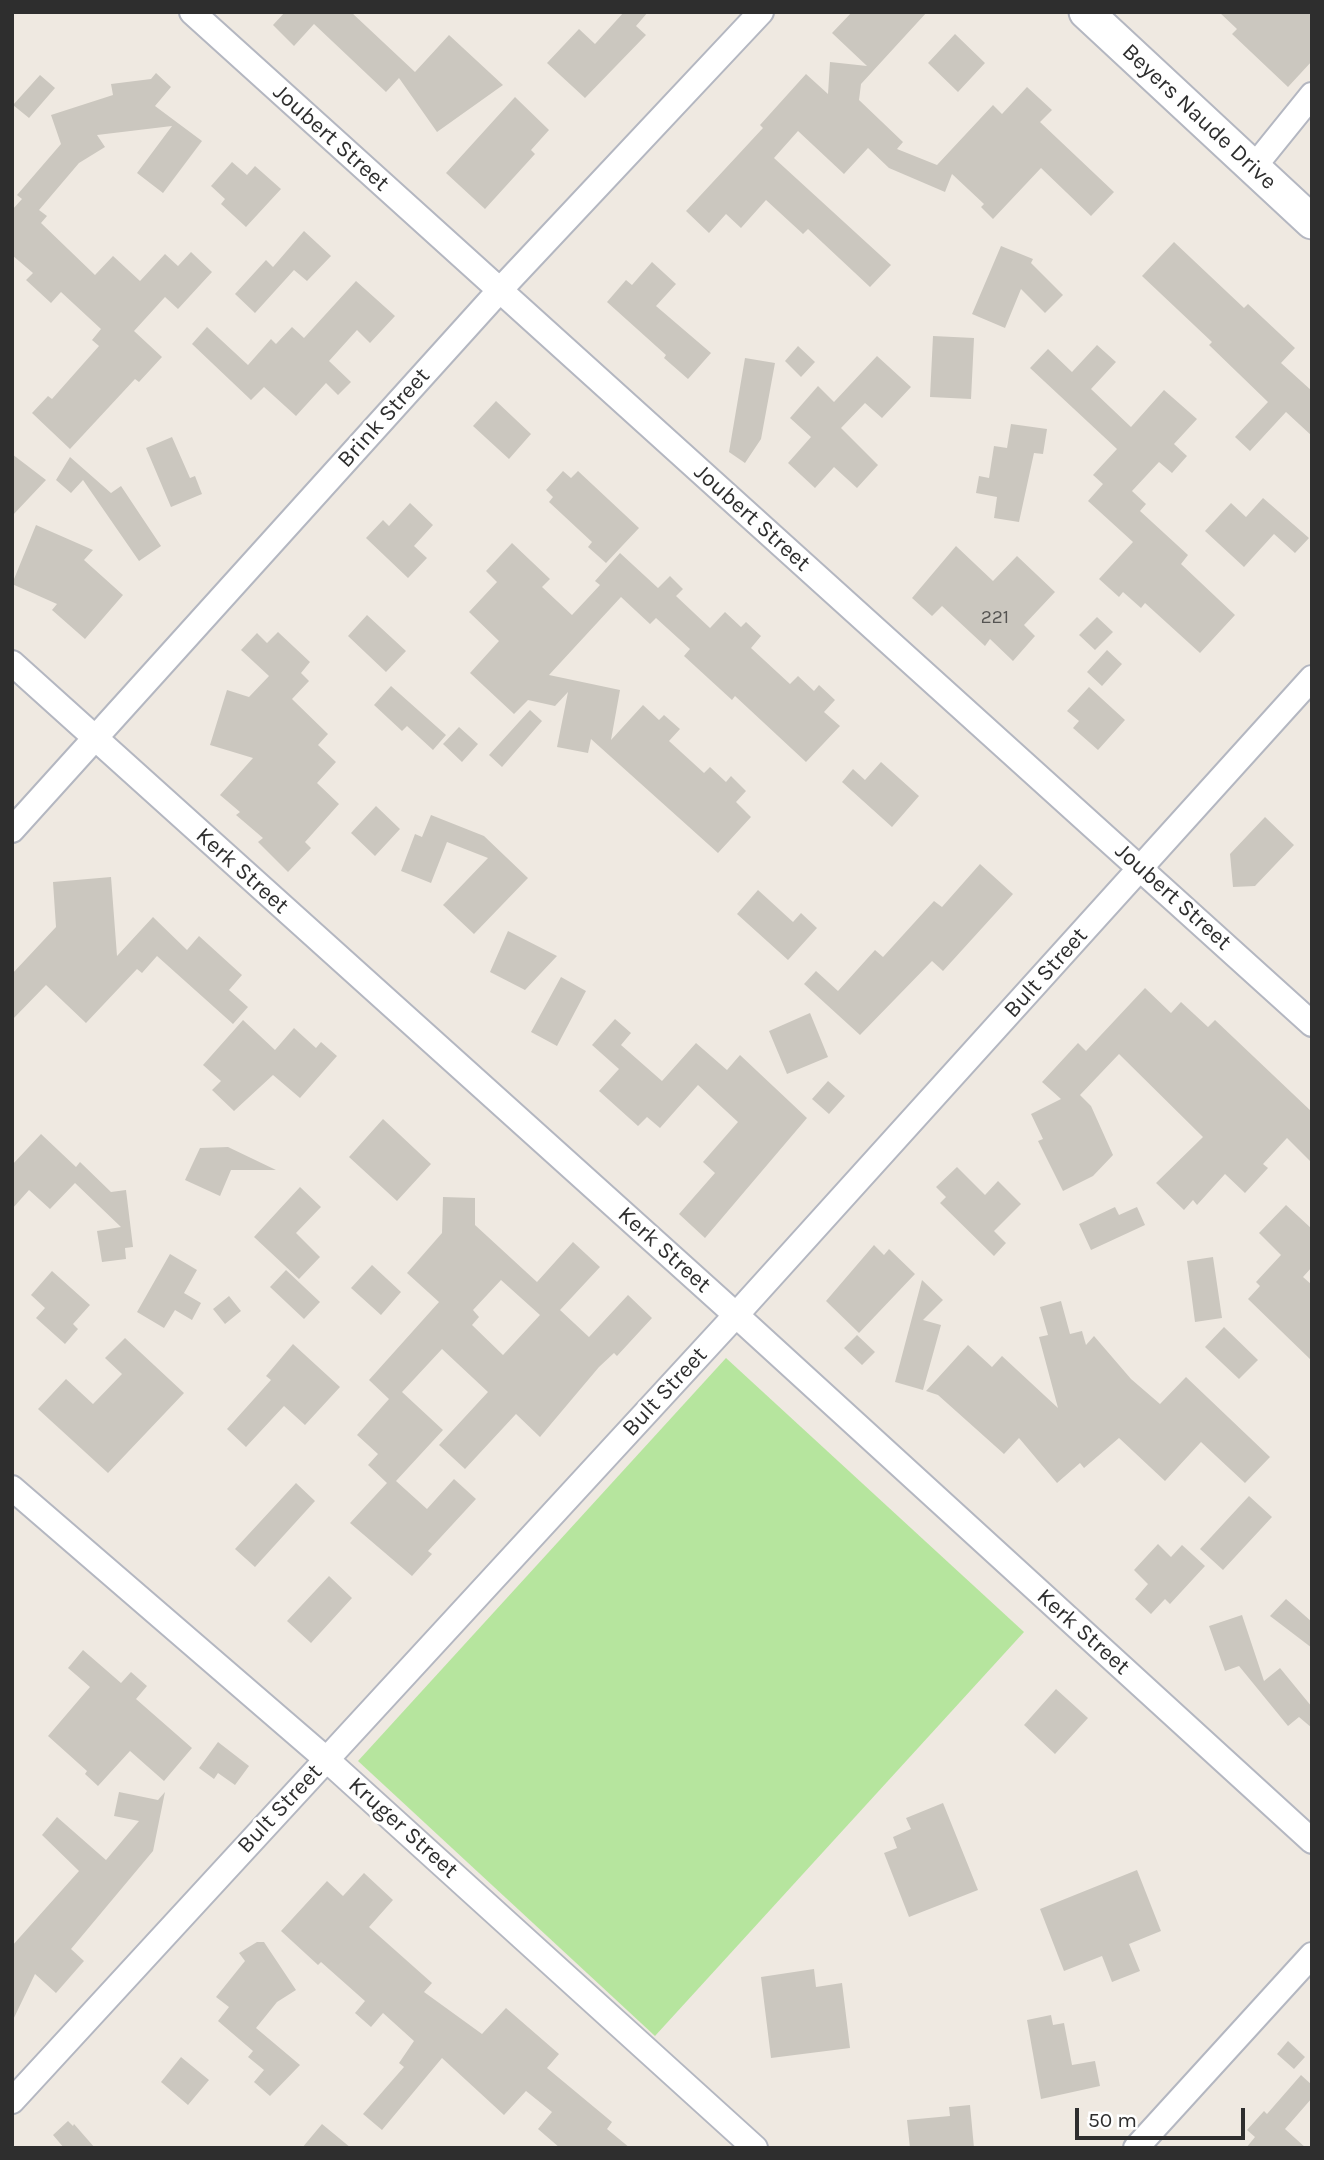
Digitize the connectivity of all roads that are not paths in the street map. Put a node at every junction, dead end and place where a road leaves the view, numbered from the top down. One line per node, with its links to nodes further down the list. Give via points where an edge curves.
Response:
1 (192, 12): 7 (street, Joubert Street)
2 (761, 12): 7 (street, Brink Street)
3 (1086, 12): 5 (street, Beyers Naude Drive)
4 (1312, 95): 5 (street)
5 (1253, 168): 6 (street, Beyers Naude Drive)
6 (1312, 222)
7 (499, 291): 10 (street, Brink Street); 12 (street, Joubert Street)
8 (12, 663): 10 (street, Kerk Street)
9 (1312, 678): 12 (street, Bult Street)
10 (94, 737): 11 (street, Brink Street); 14 (street, Kerk Street)
11 (12, 830)
12 (1142, 868): 13 (street, Joubert Street); 14 (street, Bult Street)
13 (1312, 1024)
14 (736, 1315): 16 (street, Bult Street); 17 (street, Kerk Street)
15 (12, 1488): 16 (street, Kruger Street)
16 (326, 1759): 19 (street, Bult Street); 20 (street, Kruger Street)
17 (1312, 1841)
18 (1312, 1955): 21 (street)
19 (12, 2101)
20 (755, 2148)
21 (1136, 2148)

